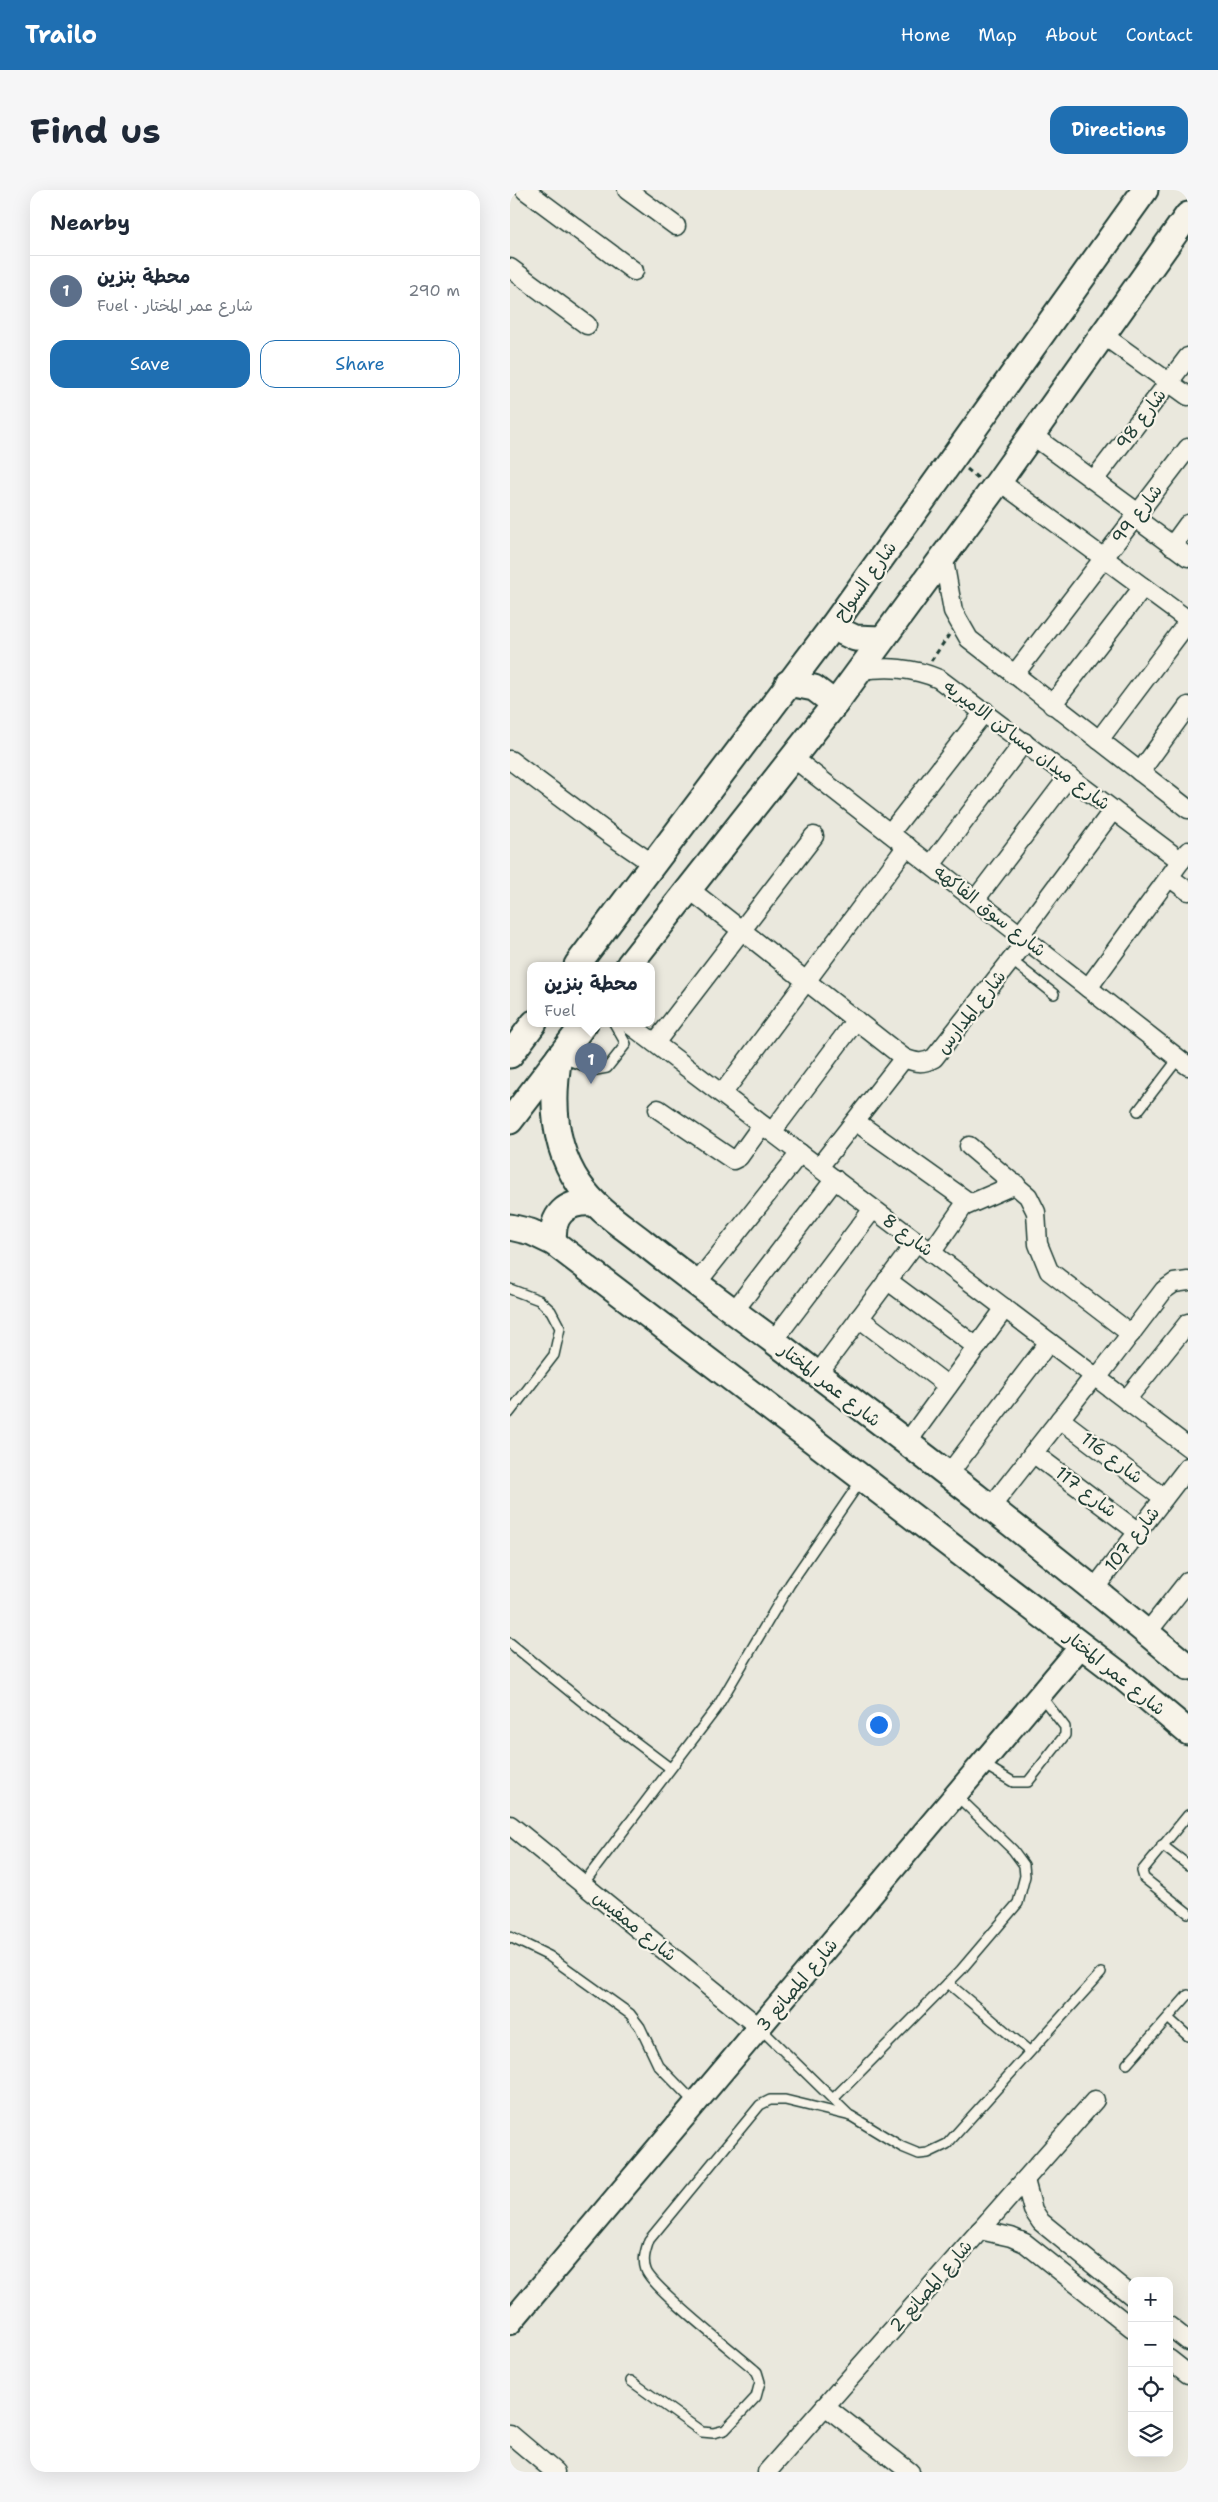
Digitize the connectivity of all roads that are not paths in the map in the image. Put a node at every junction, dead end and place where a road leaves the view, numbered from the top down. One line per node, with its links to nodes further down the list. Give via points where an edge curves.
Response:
1 (525, 190): 7 (street)
2 (627, 190): 5 (street)
3 (1145, 190): 25 (main road, شارع السواح)
4 (1185, 224): 9 (main road)
5 (676, 226)
6 (510, 268): 8 (street)
7 (634, 271)
8 (587, 326)
9 (1103, 335): 11 (street); 13 (main road)
10 (1188, 357): 11 (street, شارع 98)
11 (1169, 382): 12 (street); 15 (street, شارع 98)
12 (1188, 396)
13 (1032, 435): 15 (street); 16 (main road)
14 (1188, 448): 17 (street, شارع 99)
15 (1094, 480): 17 (street)
16 (996, 485): 20 (main road); 21 (street)
17 (1136, 515): 19 (street); 21 (street, شارع 99)
18 (1188, 524): 19 (street)
19 (1172, 546): 22 (street)
20 (943, 555): 26 (main road); 28 (street, via 949,599 958,622 969,638)
21 (1104, 557): 23 (street); 28 (street, شارع 99)
22 (1188, 557)
23 (1143, 586): 24 (street); 31 (street)
24 (1188, 621): 34 (street)
25 (832, 627): 26 (main road, via 855,638); 29 (main road, شارع السواح)
26 (881, 639): 27 (main road)
27 (859, 670): 30 (main road); 33 (street, شارع ميدان مساكن الاميريه, via 887,667 923,672 954,688)
28 (1014, 675): 31 (street)
29 (788, 683): 30 (main road, via 814,688); 46 (main road, شارع السواح)
30 (835, 704): 36 (main road)
31 (1052, 705): 34 (street)
32 (1188, 706): 38 (street)
33 (985, 711): 35 (street, شارع ميدان مساكن الاميريه); 42 (street)
34 (1099, 740): 38 (street)
35 (1024, 742): 39 (street, شارع ميدان مساكن الاميريه); 47 (street)
36 (792, 756): 42 (street, شارع سوق الفاكهه); 49 (main road)
37 (510, 760): 46 (street)
38 (1140, 772): 40 (street)
39 (1069, 776): 41 (street, شارع ميدان مساكن الاميريه); 51 (street)
40 (1188, 809)
41 (1113, 810): 45 (street, شارع ميدان مساكن الاميريه); 53 (street, شارع المدارس)
42 (890, 833): 44 (street, شارع سوق الفاكهه)
43 (814, 836): 52 (street)
44 (906, 846): 47 (street, شارع سوق الفاكهه); 57 (street)
45 (1184, 856): 48 (street)
46 (653, 864): 55 (main road, شارع السواح)
47 (931, 866): 51 (street, شارع سوق الفاكهه)
48 (1169, 877): 50 (street); 58 (street)
49 (689, 889): 52 (street); 56 (main road)
50 (1188, 891)
51 (975, 900): 53 (street, شارع سوق الفاكهه)
52 (742, 930): 57 (street); 65 (street)
53 (1024, 938): 54 (street, شارع المدارس); 58 (street, شارع سوق الفاكهه)
54 (1011, 960): 59 (lane); 68 (street, شارع المدارس, via 934,1058 914,1063)
55 (579, 962)
56 (631, 962)
57 (806, 980): 60 (street); 70 (street)
58 (1088, 988): 69 (street, شارع سوق الفاكهه)
59 (1054, 994)
60 (856, 1020): 68 (street); 75 (street)
61 (582, 1027): 67 (main road)
62 (616, 1027): 67 (lane, via 626,1044 607,1068 596,1070)
63 (633, 1027): 65 (street, شارع 8)
64 (524, 1029): 66 (main road)
65 (655, 1043): 70 (street, شارع 8)
66 (510, 1055)
67 (559, 1057): 73 (main road); 81 (main road, شارع عمر المختار, via 554,1082 558,1134 566,1159)
68 (904, 1058): 74 (street)
69 (1183, 1062): 72 (lane)
70 (722, 1094): 75 (street, شارع 8)
71 (658, 1109): 75 (street, via 733,1160)
72 (1138, 1111)
73 (510, 1121)
74 (855, 1121): 78 (street); 82 (street)
75 (767, 1128): 77 (street, شارع 8)
76 (970, 1146): 80 (street)
77 (800, 1153): 78 (street, شارع 8); 90 (street)
78 (819, 1167): 79 (street, شارع 8)
79 (834, 1179): 83 (street, شارع 8); 93 (street)
80 (1016, 1184): 82 (street); 96 (street, via 1028,1196 1036,1212 1038,1244 1049,1272)
81 (593, 1203): 86 (main road, via 579,1202 563,1210 554,1225); 90 (main road, شارع عمر المختار)
82 (970, 1203): 87 (street, via 958,1213)
83 (874, 1209): 85 (street, شارع 8); 97 (street)
84 (510, 1227): 86 (main road, شارع عمر المختار)
85 (917, 1241): 87 (street, شارع 8); 88 (street)
86 (554, 1243): 111 (main road, شارع عمر المختار)
87 (931, 1253): 92 (street, شارع 8)
88 (888, 1280): 94 (street); 99 (street)
89 (1188, 1281): 96 (street, via 1174,1282 1164,1290)
90 (696, 1284): 93 (main road, شارع عمر المختار)
91 (510, 1289): 104 (lane, via 539,1300 551,1311 560,1328 554,1355)
92 (1005, 1308): 98 (street, شارع 8); 99 (street)
93 (734, 1311): 97 (main road, شارع عمر المختار)
94 (859, 1318): 100 (street); 102 (street)
95 (1188, 1323): 103 (street)
96 (1131, 1334): 101 (street)
97 (773, 1341): 100 (main road, شارع عمر المختار)
98 (1049, 1342): 101 (street, شارع 8); 110 (street)
99 (977, 1347): 102 (street)
100 (817, 1375): 106 (main road, شارع عمر المختار)
101 (1096, 1377): 103 (street, شارع 8); 105 (street)
102 (948, 1386): 106 (street)
103 (1126, 1400): 107 (street, شارع 8)
104 (510, 1412)
105 (1060, 1419): 108 (street); 112 (street, شارع 116)
106 (906, 1444): 110 (main road, شارع عمر المختار)
107 (1188, 1447)
108 (1033, 1453): 113 (street); 114 (street, شارع 117)
109 (1188, 1467): 112 (street, شارع 107)
110 (948, 1475): 113 (main road, شارع عمر المختار)
111 (863, 1478): 119 (main road, شارع عمر المختار); 124 (lane, via 790,1584 716,1709)
112 (1164, 1498): 114 (street, شارع 107)
113 (990, 1508): 116 (main road, شارع عمر المختار)
114 (1138, 1532): 116 (street, شارع 107)
115 (1188, 1581): 117 (street)
116 (1094, 1589): 117 (main road, شارع عمر المختار)
117 (1148, 1633): 120 (main road, شارع عمر المختار)
118 (510, 1643): 124 (lane)
119 (1082, 1645): 121 (street, شارع المصانع 3); 122 (main road, شارع عمر المختار)
120 (1188, 1667)
121 (1040, 1695): 123 (street, شارع المصانع 3); 123 (lane, via 1065,1727 1065,1735 1028,1782 1013,1782)
122 (1188, 1732)
123 (982, 1763): 125 (street, شارع المصانع 3)
124 (670, 1768): 130 (lane)
125 (956, 1795): 134 (lane, via 1013,1850 1024,1865 1025,1876 1018,1903); 137 (street, شارع المصانع 3)
126 (1187, 1819): 128 (lane)
127 (510, 1825): 130 (street, شارع ممفيس)
128 (1162, 1845): 129 (lane); 131 (lane, via 1142,1868 1142,1875)
129 (1188, 1865)
130 (583, 1884): 137 (street, شارع ممفيس)
131 (1188, 1913)
132 (510, 1937): 143 (lane, via 549,1956 630,2014 640,2027 658,2065)
133 (1101, 1973): 139 (lane)
134 (948, 1983): 139 (lane); 141 (lane)
135 (1188, 1995): 136 (lane)
136 (1168, 2018): 138 (lane); 140 (lane)
137 (760, 2028): 141 (lane); 143 (street, شارع المصانع 3)
138 (1188, 2036)
139 (1029, 2051): 144 (lane, via 947,2144 928,2153 919,2154 902,2148)
140 (1127, 2064)
141 (833, 2099): 144 (lane)
142 (1094, 2100): 145 (street, شارع المصانع 2)
143 (696, 2104): 148 (street, شارع المصانع 3)
144 (851, 2116): 154 (lane, via 785,2100 770,2100 760,2105 649,2240 644,2254 646,2271 660,2288 757,2372 760,2382 756,2397 725,2430 702,2432)
145 (1025, 2180): 146 (street, شارع المصانع 2); 147 (street, via 1033,2210 1041,2222)
146 (980, 2230): 149 (street, via 1011,2236 1025,2243); 155 (street, شارع المصانع 2)
147 (1128, 2293)
148 (510, 2323)
149 (1128, 2325)
150 (1173, 2329): 151 (street)
151 (1188, 2341)
152 (1173, 2362): 153 (street)
153 (1188, 2374)
154 (631, 2381)
155 (825, 2406): 158 (street, شارع المصانع 2); 159 (street)
156 (510, 2434): 157 (street)
157 (555, 2472)
158 (766, 2472)
159 (910, 2472)

